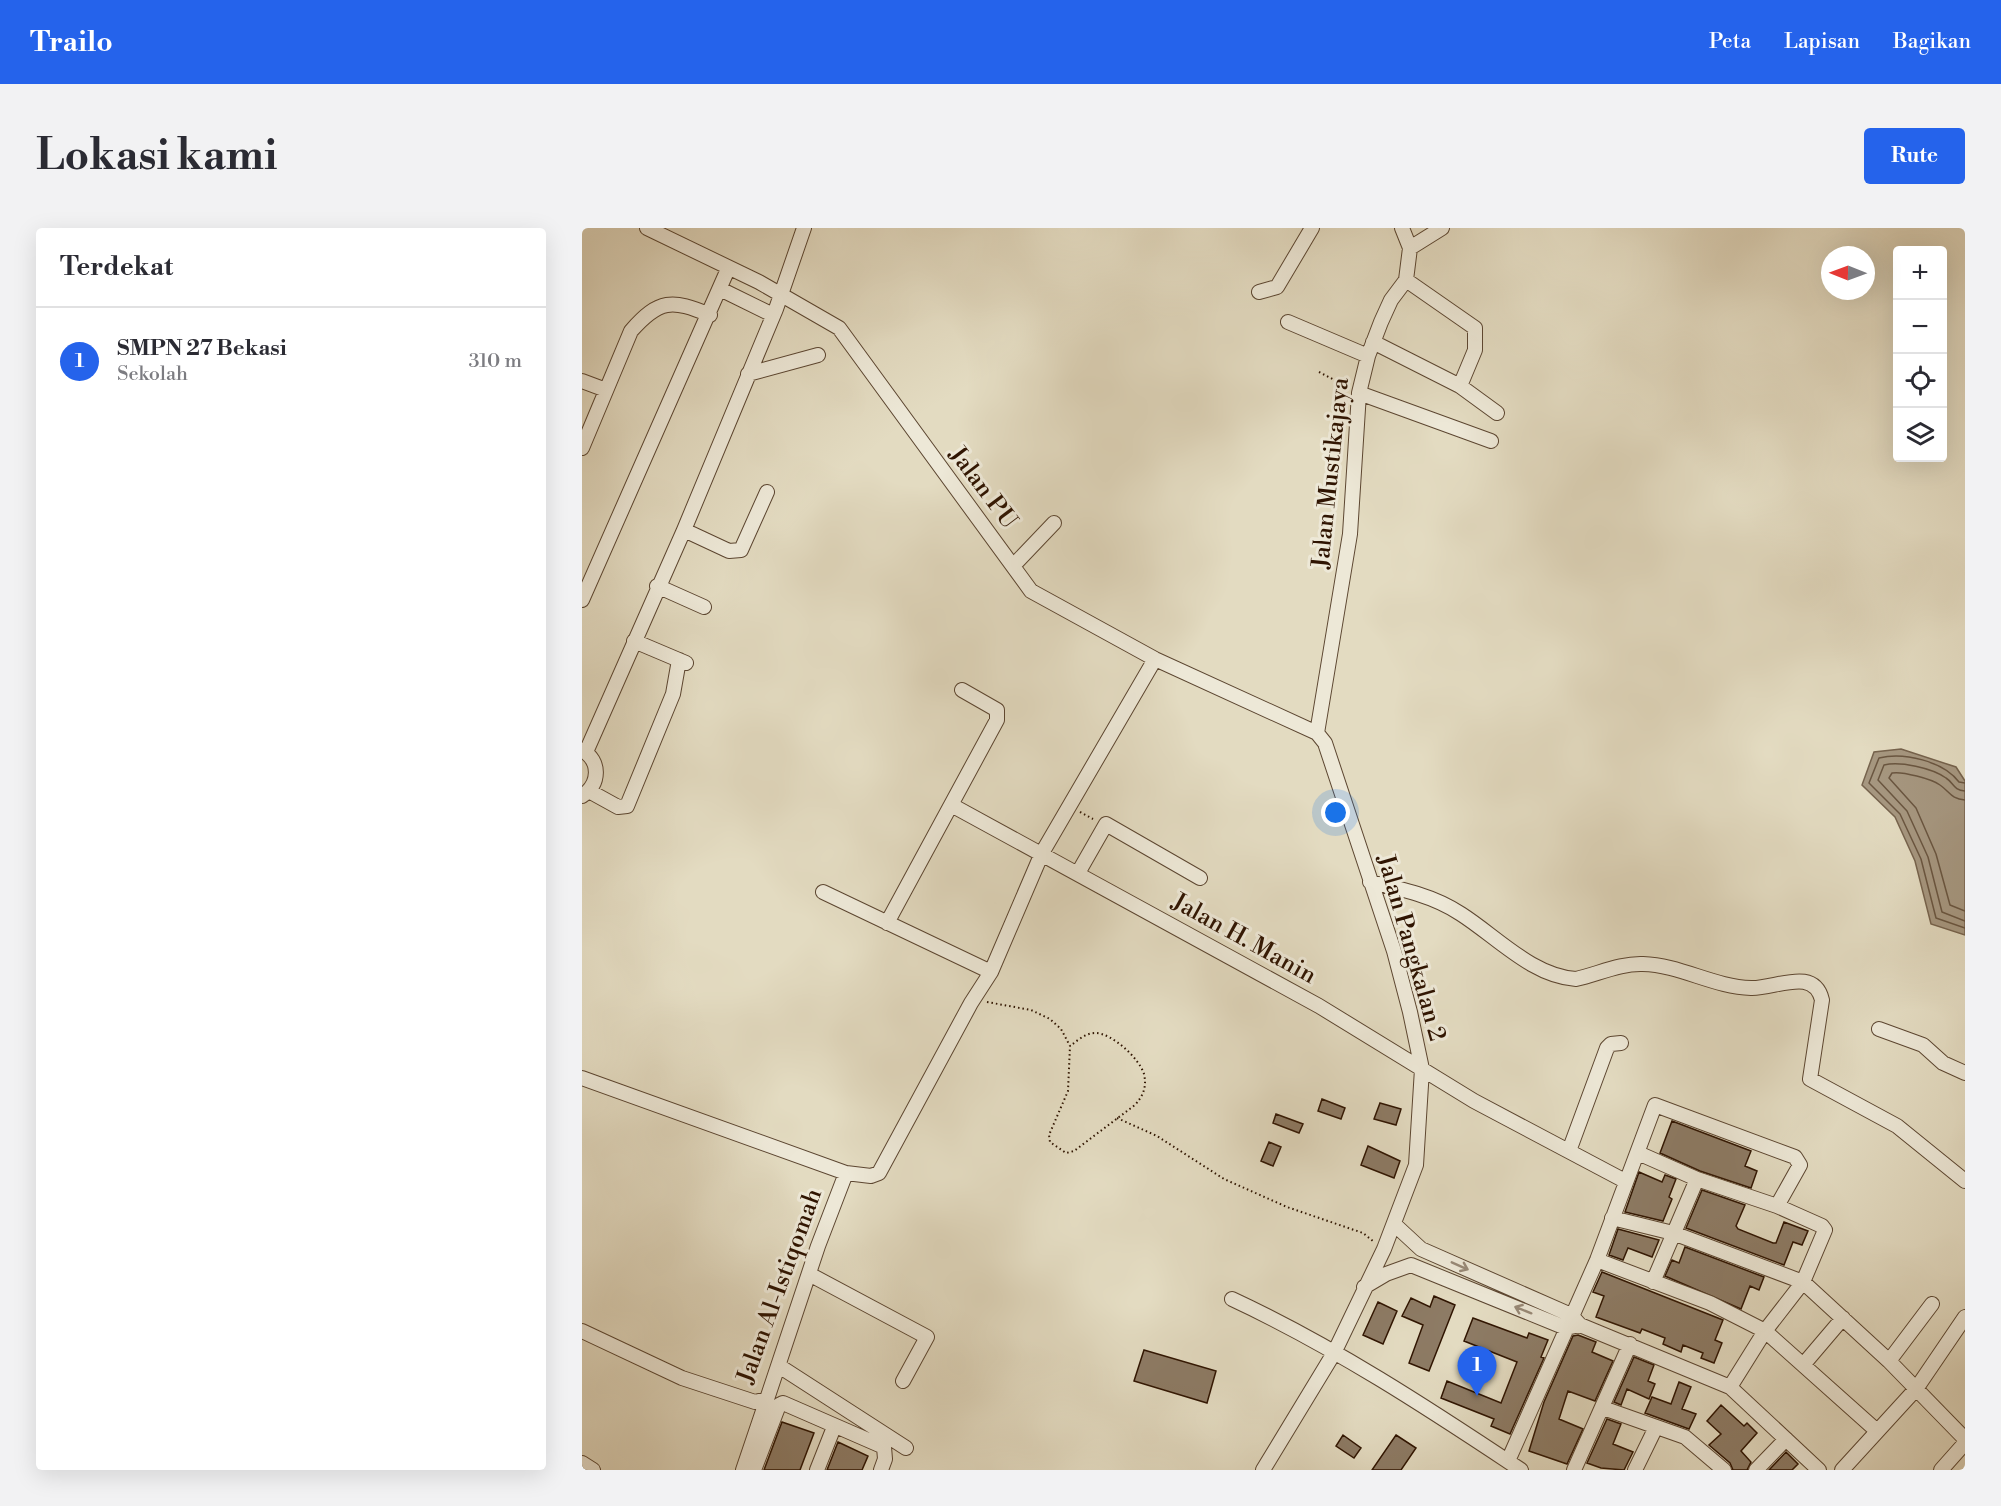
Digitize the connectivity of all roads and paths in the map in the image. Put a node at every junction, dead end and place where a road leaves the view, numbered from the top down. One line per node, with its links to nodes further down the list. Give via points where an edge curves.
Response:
1 (647, 228): 7 (street, Jalan PU)
2 (804, 228): 11 (street)
3 (1312, 228): 10 (street, via 1277,287)
4 (1402, 228): 6 (street, Jalan Mustikajaya)
5 (1442, 228): 6 (street)
6 (1410, 249): 8 (street, Jalan Mustikajaya)
7 (728, 269): 9 (street); 11 (street, Jalan PU)
8 (1406, 280): 15 (street, Jalan Mustikajaya); 21 (street, via 1475,328 1475,350)
9 (720, 289): 12 (street); 13 (street)
10 (1259, 292)
11 (780, 294): 13 (street); 30 (street, Jalan PU, via 839,328)
12 (710, 315): 22 (street, via 684,304 667,303 643,318 631,331); 32 (street)
13 (773, 315): 19 (street)
14 (1288, 322): 17 (street)
15 (1373, 342): 17 (street, Jalan Mustikajaya); 21 (street)
16 (818, 355): 19 (street)
17 (1368, 356): 23 (street, Jalan Mustikajaya)
18 (1319, 372): 23 (path)
19 (748, 374): 29 (street)
20 (582, 381): 22 (street)
21 (1460, 386): 24 (street)
22 (606, 390): 26 (street)
23 (1359, 393): 25 (street); 37 (street, Jalan Mustikajaya, via 1350,534)
24 (1497, 413)
25 (1491, 441)
26 (582, 448)
27 (767, 492): 29 (street, via 741,550 729,551)
28 (1054, 523): 30 (street)
29 (684, 530): 31 (street)
30 (1013, 566): 35 (street, Jalan PU, via 1031,591 1050,604)
31 (657, 586): 33 (street); 34 (street)
32 (582, 600)
33 (704, 607)
34 (634, 641): 38 (street); 39 (street, via 682,662 673,694 627,806 618,807)
35 (1155, 659): 37 (street, Jalan PU); 41 (street)
36 (962, 690): 48 (street, via 997,710 997,720)
37 (1317, 733): 46 (street, Jalan Pangkalan 2, via 1327,747)
38 (584, 751): 39 (street, via 596,771 596,778)
39 (585, 794)
40 (955, 807): 43 (street, Jalan H. Manin)
41 (1069, 807): 42 (path); 43 (street)
42 (1106, 825): 44 (street); 45 (street)
43 (1042, 853): 44 (street, Jalan H. Manin); 49 (street)
44 (1078, 873): 54 (street, Jalan H. Manin, via 1319,1006)
45 (1200, 878)
46 (1370, 882): 54 (street, Jalan Pangkalan 2, via 1394,951); 62 (street, via 1409,891 1450,908 1540,968 1567,978 1642,964 1732,988 1759,989 1805,981 1814,984 1822,1000 1810,1079 1897,1126)
47 (823, 892): 48 (street)
48 (887, 923): 49 (street)
49 (991, 972): 50 (street)
50 (971, 1003): 53 (path, via 1010,1004 1031,1010 1061,1029); 60 (street, via 879,1173)
51 (1879, 1029): 55 (street, via 1923,1045 1943,1064)
52 (1621, 1043): 58 (street, via 1606,1048)
53 (1070, 1046): 57 (path, via 1085,1035 1104,1035 1123,1047 1137,1063 1144,1074 1143,1096); 57 (path, via 1068,1091 1049,1135 1050,1142 1066,1153 1074,1151)
54 (1422, 1069): 58 (street, Jalan H. Manin); 66 (street, Jalan Pangkalan 2, via 1416,1165)
55 (1965, 1073)
56 (582, 1078): 60 (street)
57 (1117, 1118): 68 (path, via 1157,1136 1224,1179 1287,1207 1363,1233)
58 (1569, 1152): 63 (street, Jalan H. Manin)
59 (1638, 1153): 61 (street); 63 (street); 64 (street, via 1655,1105 1795,1156 1800,1166)
60 (846, 1173): 72 (street, Jalan Al-Istiqomah)
61 (1697, 1179): 64 (street); 67 (street)
62 (1965, 1181)
63 (1625, 1182): 65 (street)
64 (1776, 1206): 74 (street, via 1825,1230)
65 (1612, 1218): 67 (street); 70 (street)
66 (1394, 1224): 68 (street, Jalan Pangkalan 2); 69 (street)
67 (1673, 1233): 73 (street); 74 (street)
68 (1384, 1249): 75 (street, Jalan Pangkalan 2)
69 (1421, 1249): 71 (street); 80 (street, one-way to 80)
70 (1597, 1260): 73 (street); 80 (street)
71 (1415, 1266): 75 (street, via 1386,1274); 80 (street, one-way to 71)
72 (809, 1274): 87 (street, Jalan Al-Istiqomah); 88 (street, via 927,1336)
73 (1653, 1282): 82 (street, via 1710,1303)
74 (1803, 1282): 79 (street); 82 (street)
75 (1363, 1288): 84 (street, Jalan Pangkalan 2)
76 (1232, 1299): 84 (street)
77 (1932, 1304): 85 (street)
78 (1965, 1317): 90 (street)
79 (1843, 1318): 85 (street); 86 (street)
80 (1572, 1323): 83 (street); 99 (street)
81 (582, 1331): 91 (street, Jalan Al-Istiqomah, via 682,1378 755,1402)
82 (1765, 1331): 86 (street); 89 (street)
83 (1630, 1344): 89 (street); 92 (street)
84 (1334, 1353): 99 (street); 107 (street, Jalan Pangkalan 2)
85 (1888, 1361): 90 (street)
86 (1803, 1365): 95 (street)
87 (778, 1366): 91 (street, Jalan Al-Istiqomah); 98 (street)
88 (903, 1381)
89 (1730, 1387): 96 (street)
90 (1916, 1389): 95 (street); 97 (street)
91 (773, 1402): 93 (street); 103 (street); 104 (street)
92 (1603, 1408): 94 (street); 109 (street)
93 (834, 1427): 105 (street); 106 (street, via 884,1447 885,1459)
94 (1656, 1427): 110 (street); 111 (street, via 1685,1437)
95 (1876, 1431): 114 (street)
96 (1786, 1439): 112 (street); 113 (street)
97 (1965, 1441): 101 (street)
98 (906, 1448)
99 (1508, 1461): 108 (street)
100 (582, 1463): 102 (street)
101 (1947, 1468)
102 (593, 1470)
103 (743, 1470)
104 (754, 1470)
105 (817, 1470)
106 (880, 1470)
107 (1263, 1470)
108 (1521, 1470)
109 (1574, 1470)
110 (1635, 1470)
111 (1724, 1470)
112 (1756, 1470)
113 (1819, 1470)
114 (1842, 1470)

